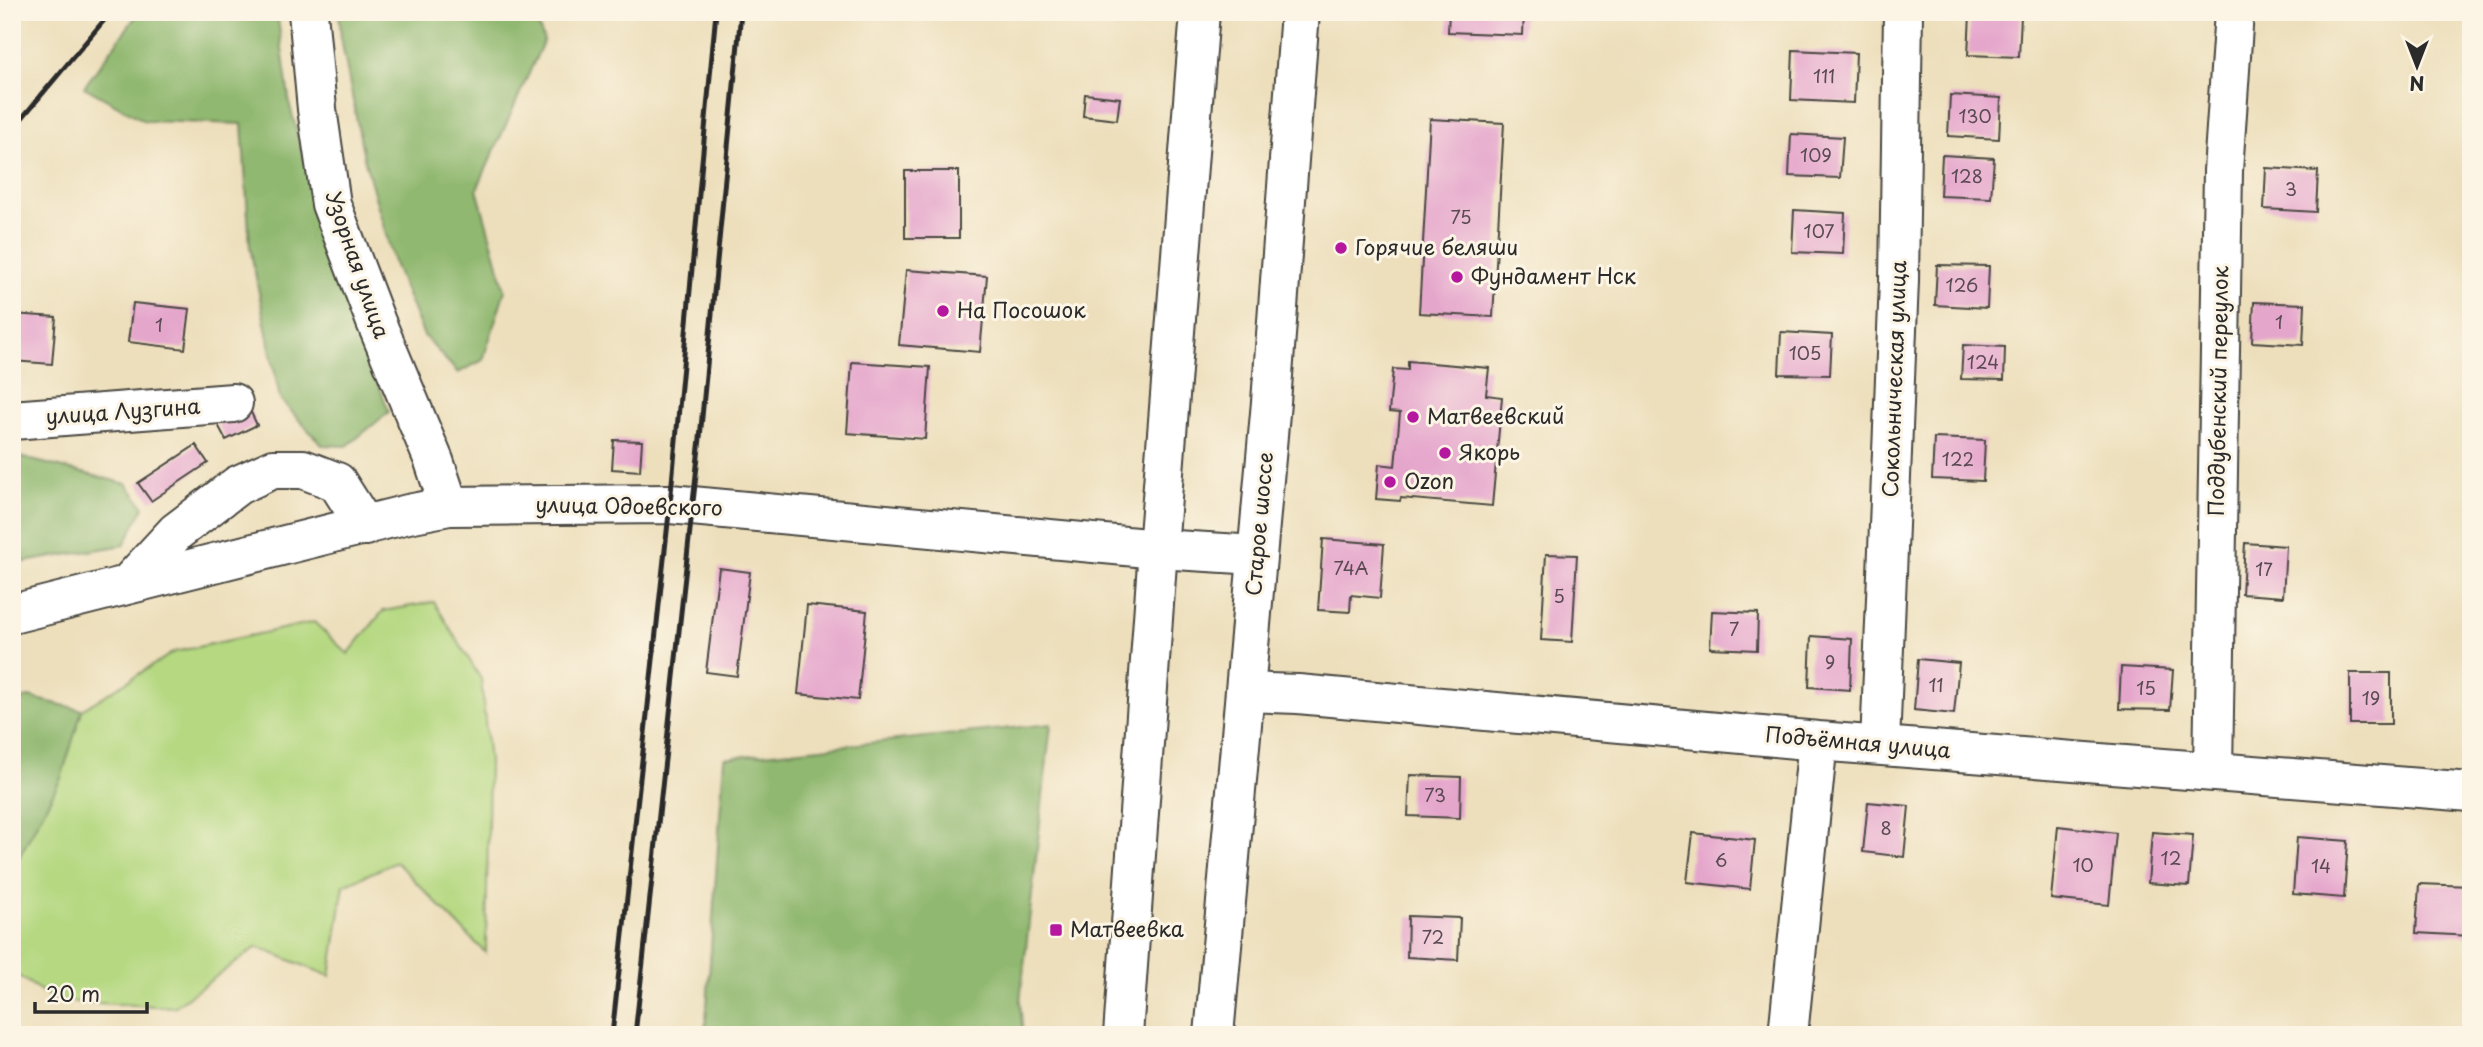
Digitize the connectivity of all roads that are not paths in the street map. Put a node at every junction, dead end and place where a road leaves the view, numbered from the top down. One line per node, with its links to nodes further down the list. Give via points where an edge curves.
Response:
1 (308, 12): 8 (main road, Узорная улица, via 331,204)
2 (1200, 12): 10 (main road)
3 (1300, 12): 11 (main road, Старое шоссе)
4 (1903, 12): 16 (main road, Сокольническая улица, via 1899,281)
5 (2234, 12): 17 (main road, Поддубенский переулок, via 2223,171)
6 (233, 404): 7 (main road, улица Лузгина)
7 (12, 420)
8 (449, 506): 9 (main road, улица Одоевского); 10 (main road, улица Одоевского, via 670,504)
9 (365, 526): 12 (main road, улица Одоевского); 12 (main road, via 337,482 303,469 272,469 238,485 176,532)
10 (1158, 549): 11 (main road, улица Одоевского); 19 (main road)
11 (1257, 555): 14 (main road, Старое шоссе)
12 (127, 585): 13 (main road, улица Одоевского)
13 (12, 614)
14 (1245, 692): 15 (main road, Подъёмная улица); 20 (main road, Старое шоссе)
15 (1818, 741): 16 (main road, Подъёмная улица); 21 (main road)
16 (1880, 745): 17 (main road, Подъёмная улица)
17 (2213, 771): 18 (main road, Подъёмная улица)
18 (2471, 792)
19 (1123, 1035)
20 (1214, 1035)
21 (1788, 1035)

